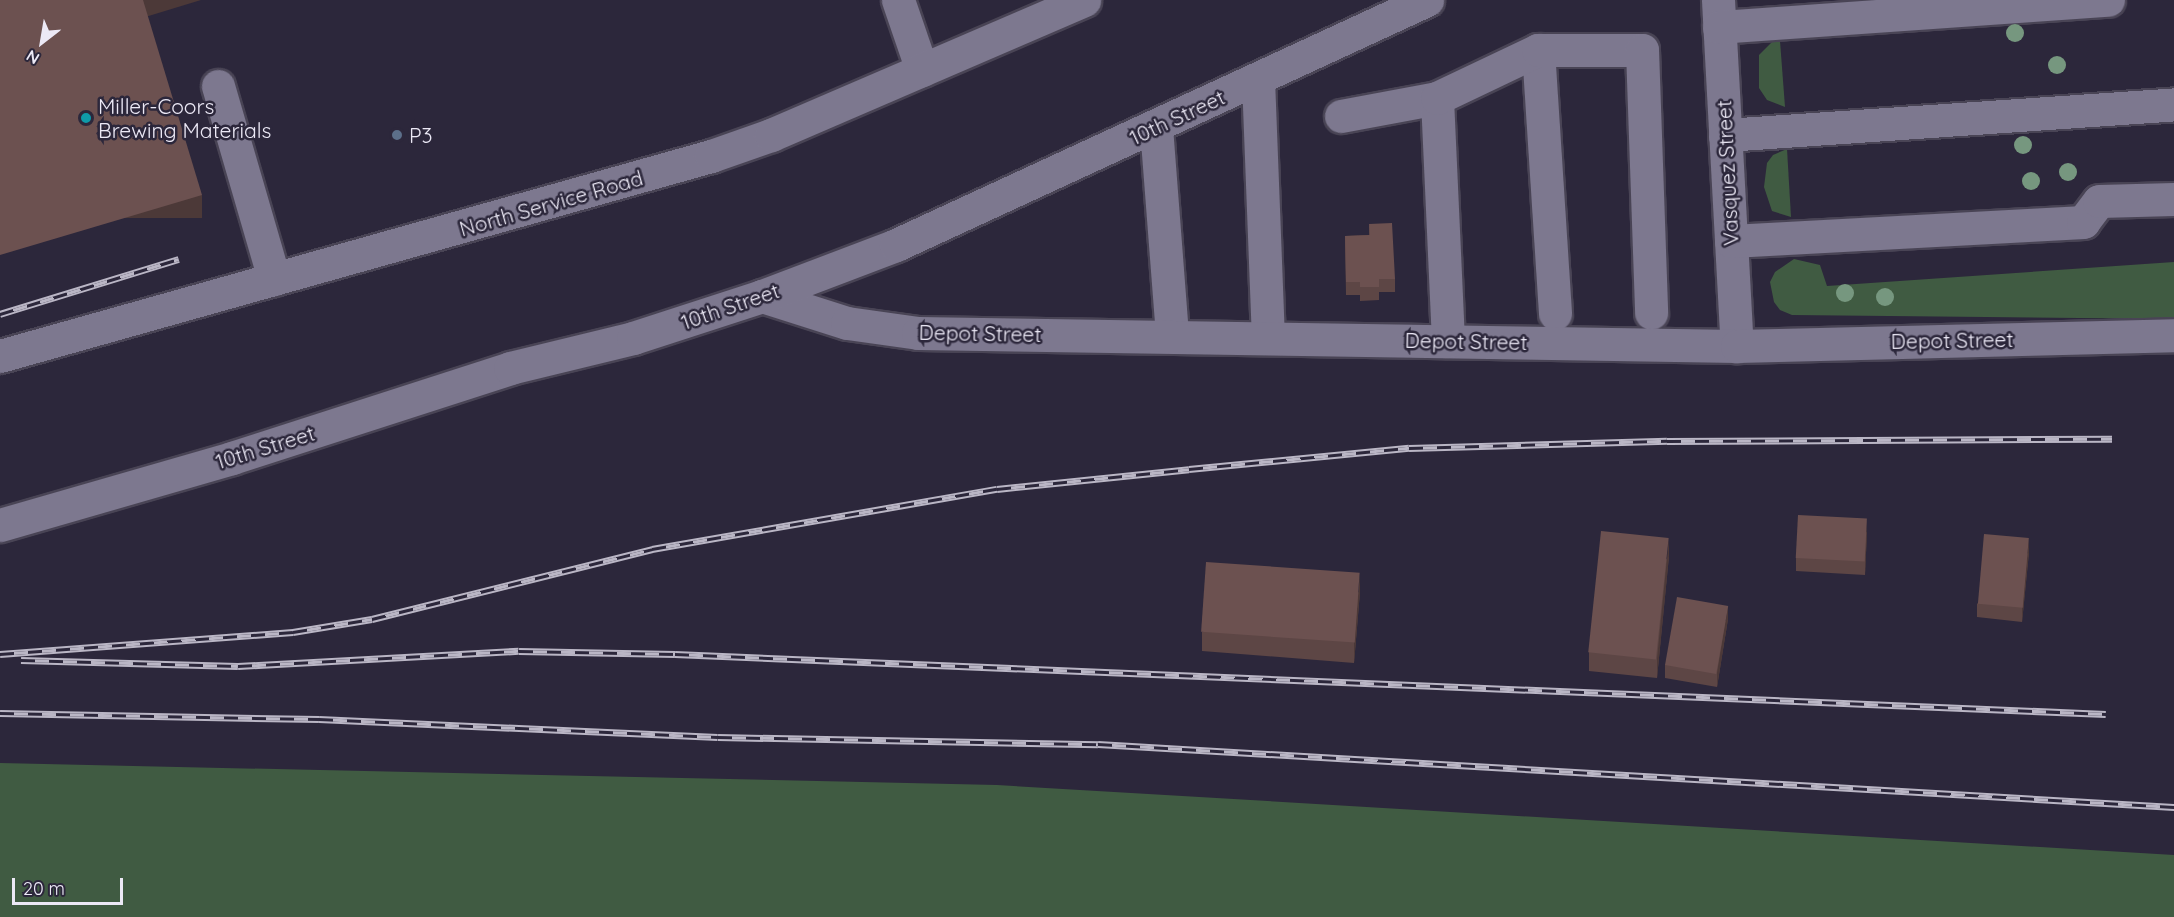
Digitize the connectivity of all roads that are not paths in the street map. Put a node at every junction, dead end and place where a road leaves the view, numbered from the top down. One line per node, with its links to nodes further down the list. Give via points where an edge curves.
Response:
1 (898, 0): 7 (street)
2 (1084, 0): 7 (street, North Service Road)
3 (1427, 0): 8 (street, 10th Street)
4 (2108, 0): 5 (street)
5 (1718, 13): 14 (street, Vasquez Street)
6 (1538, 50): 10 (street); 19 (street); 20 (street, via 1642,50)
7 (922, 70): 17 (street, North Service Road, via 771,135 711,156)
8 (1258, 80): 13 (street, 10th Street); 23 (street)
9 (218, 86): 17 (street)
10 (1437, 98): 12 (street); 24 (street)
11 (2174, 104): 14 (street)
12 (1341, 116)
13 (1156, 127): 18 (street, 10th Street, via 896,245); 22 (street)
14 (1725, 135): 16 (street, Vasquez Street)
15 (2174, 199): 16 (street, via 2099,201 2083,222)
16 (1731, 241): 25 (street, Vasquez Street)
17 (273, 279): 26 (street, North Service Road)
18 (762, 296): 22 (street, Depot Street, via 847,323 918,333); 27 (street, 10th Street, via 633,338 510,368 232,458)
19 (1555, 313)
20 (1651, 313)
21 (2174, 335): 25 (street, Depot Street)
22 (1173, 336): 23 (street, Depot Street)
23 (1268, 338): 24 (street, Depot Street)
24 (1448, 341): 25 (street, Depot Street)
25 (1737, 346)
26 (0, 356)
27 (0, 525)

